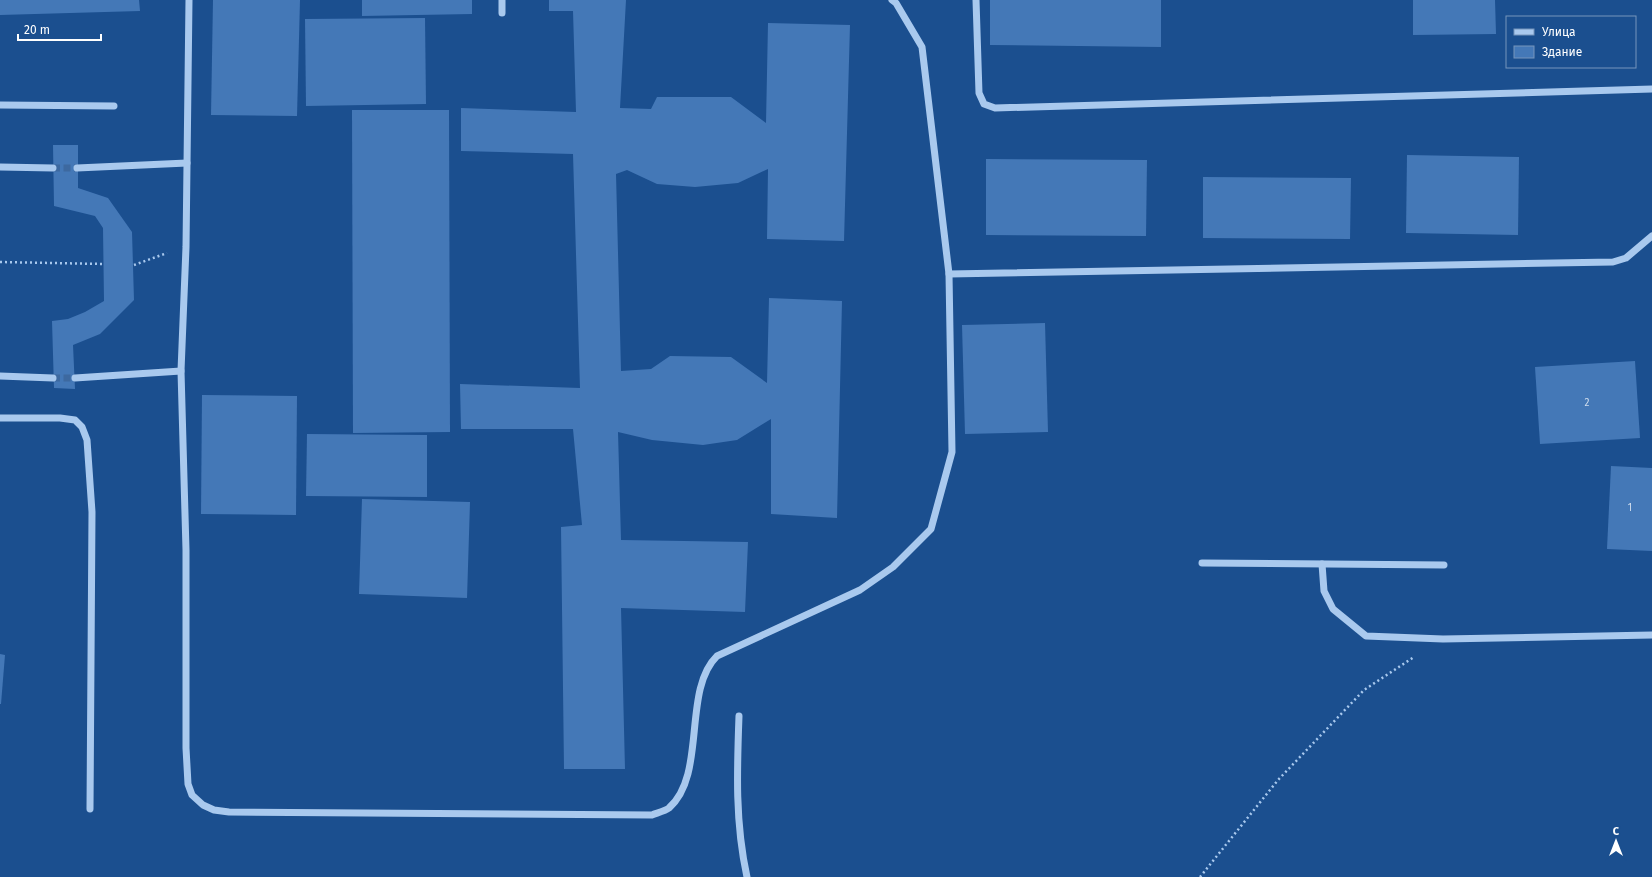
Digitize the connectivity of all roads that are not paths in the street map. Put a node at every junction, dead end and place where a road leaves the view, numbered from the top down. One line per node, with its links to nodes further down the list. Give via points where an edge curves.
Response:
1 (188, 0): 9 (lane)
2 (502, 0): 5 (lane)
3 (892, 0): 14 (lane, via 922,47)
4 (976, 0): 6 (lane, via 978,93 984,104 995,108)
5 (502, 13)
6 (1652, 89)
7 (0, 105): 8 (lane)
8 (114, 106)
9 (187, 163): 12 (lane); 15 (lane)
10 (0, 167): 11 (lane)
11 (53, 168)
12 (77, 168)
13 (1652, 236): 14 (lane, via 1626,258 1613,262)
14 (949, 274): 15 (lane, via 952,452 931,528 893,567 860,590 716,656 710,662 701,680 691,756 680,794 668,808 652,815 229,812 203,805 192,795 188,784 186,748 186,550)
15 (181, 371): 18 (lane)
16 (0, 376): 17 (lane)
17 (53, 378)
18 (75, 378)
19 (0, 418): 25 (lane, via 75,420 82,427 87,440 92,512)
20 (1202, 563): 21 (lane)
21 (1322, 564): 22 (lane); 23 (lane, via 1324,591 1333,609 1366,636 1443,639)
22 (1444, 565)
23 (1652, 635)
24 (739, 716): 26 (lane, via 736,789 740,846)
25 (90, 809)
26 (747, 877)

